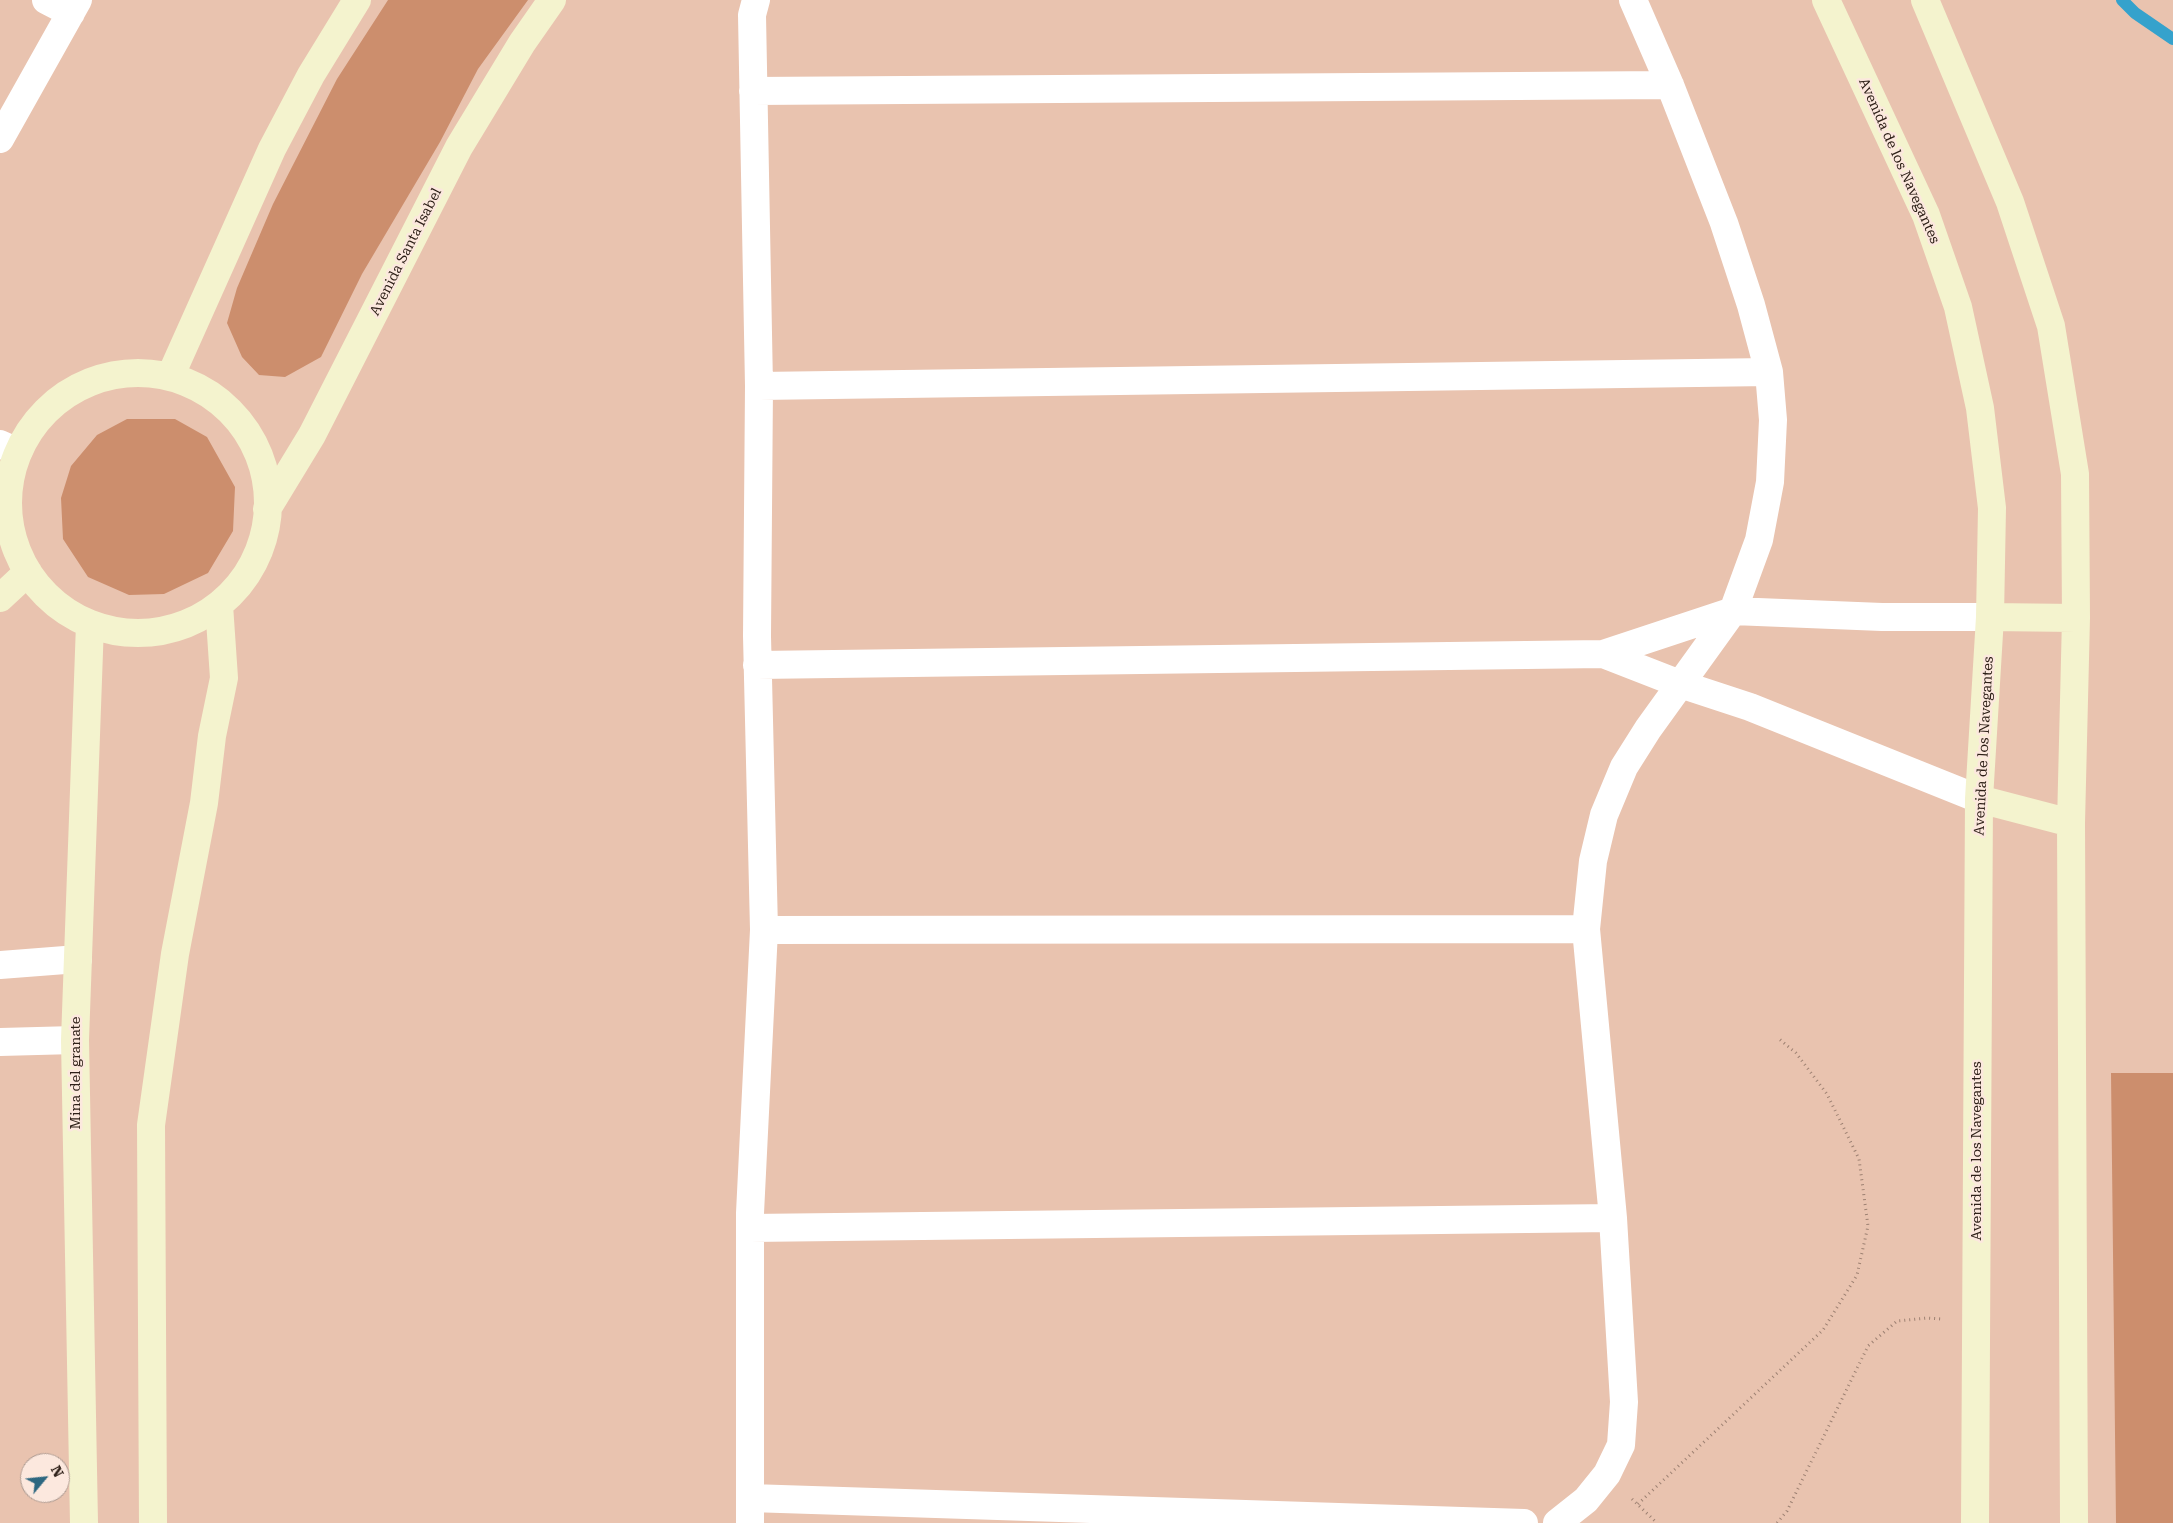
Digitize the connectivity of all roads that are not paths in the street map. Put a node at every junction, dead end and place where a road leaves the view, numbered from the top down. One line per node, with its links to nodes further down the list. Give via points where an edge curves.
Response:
1 (46, 0): 8 (street)
2 (357, 0): 13 (street, via 311,75 272,149)
3 (552, 0): 16 (street, Avenida Santa Isabel, via 459,147 312,435)
4 (756, 0): 10 (street, via 752,15)
5 (1633, 0): 9 (street)
6 (1826, 0): 21 (street, Avenida de los Navegantes, via 1926,215 1958,307 1980,408 1992,508)
7 (1925, 0): 22 (street, via 2010,202 2051,326 2075,474)
8 (75, 7): 11 (street)
9 (1670, 85): 10 (street); 12 (street, via 1724,223 1751,305)
10 (753, 91): 14 (street)
11 (0, 139)
12 (1768, 372): 14 (street); 20 (street, via 1773,420 1770,482 1759,540)
13 (170, 377): 15 (street, via 140,373 109,376 80,386 49,409); 16 (street, via 205,393 224,407 245,430 266,481)
14 (760, 386): 25 (street)
15 (9, 448): 17 (street, via 8,513 14,543)
16 (268, 509): 19 (street, via 254,562 238,586)
17 (28, 572): 18 (street); 23 (street, via 65,611)
18 (0, 598)
19 (219, 605): 23 (street, via 196,620 144,634 116,632); 39 (street, via 224,678 212,736 204,803 174,954 151,1125)
20 (1733, 611): 21 (street, via 1882,617); 24 (street); 26 (street)
21 (1990, 617): 22 (street); 27 (street, Avenida de los Navegantes)
22 (2076, 618): 28 (street)
23 (90, 624): 31 (street, Mina del granate)
24 (1603, 654): 25 (street); 26 (street)
25 (757, 665): 30 (street)
26 (1680, 684): 27 (street, via 1750,707); 29 (street, via 1624,767 1604,815 1593,861)
27 (1979, 798): 28 (street); 42 (street, Avenida de los Navegantes)
28 (2070, 823): 43 (street)
29 (1586, 929): 30 (street); 35 (street)
30 (764, 930): 36 (street)
31 (78, 959): 32 (street); 33 (street, Mina del granate)
32 (0, 964)
33 (75, 1040): 34 (street); 38 (street, Mina del granate)
34 (0, 1042)
35 (1613, 1218): 36 (street); 41 (street, via 1624,1402 1621,1445 1607,1474 1586,1500)
36 (750, 1228): 37 (street)
37 (750, 1510): 40 (street)
38 (84, 1523)
39 (153, 1523)
40 (1524, 1523)
41 (1557, 1523)
42 (1975, 1523)
43 (2074, 1523)

